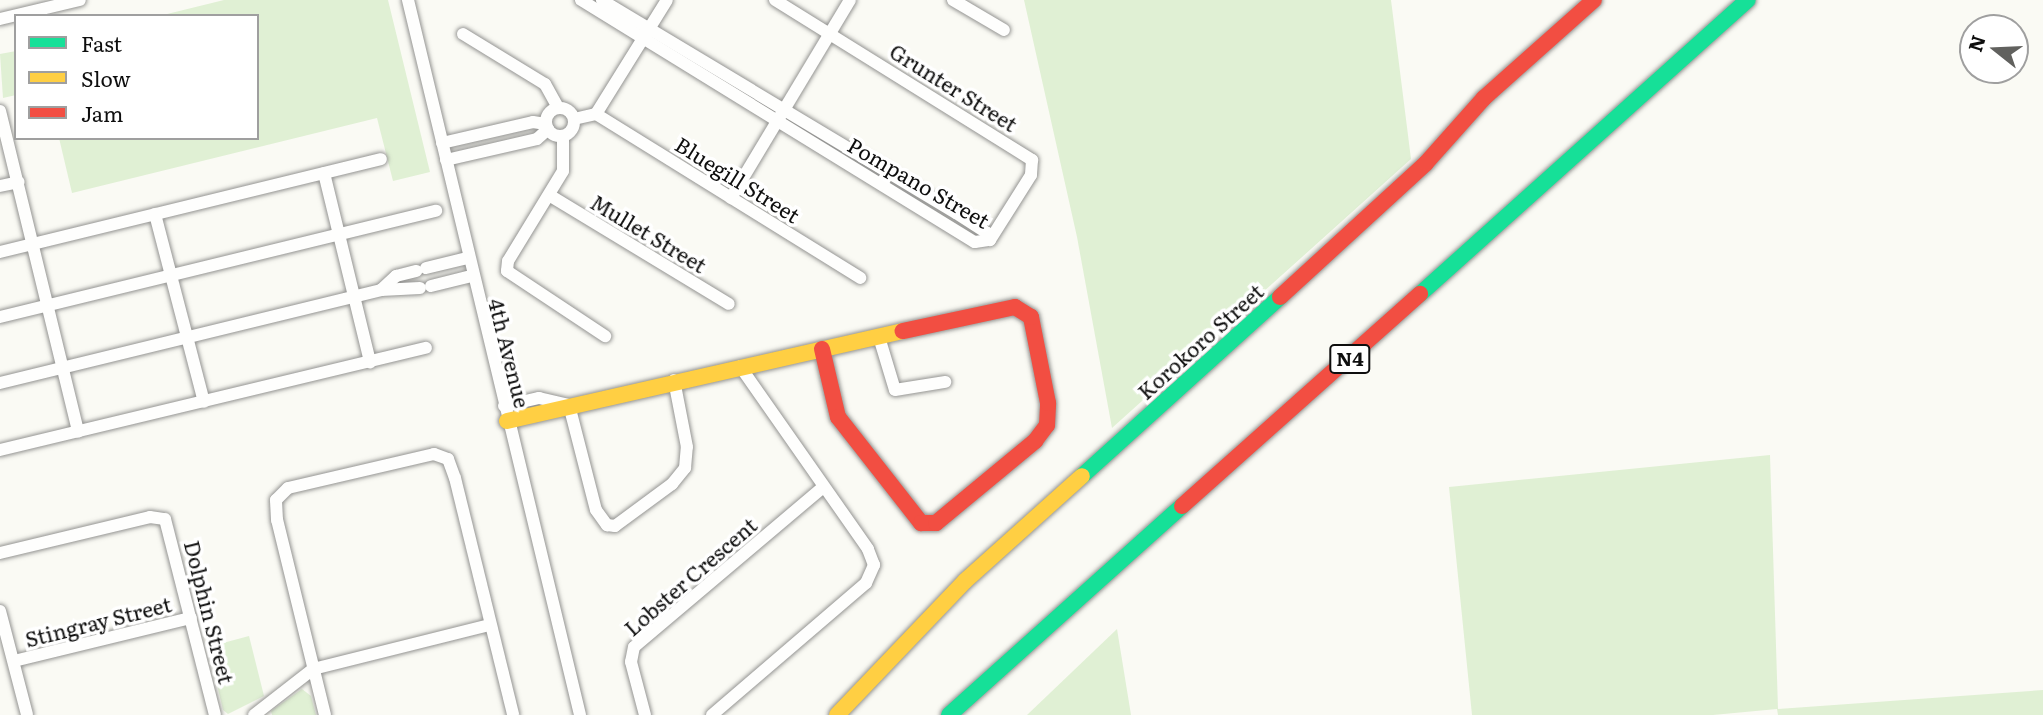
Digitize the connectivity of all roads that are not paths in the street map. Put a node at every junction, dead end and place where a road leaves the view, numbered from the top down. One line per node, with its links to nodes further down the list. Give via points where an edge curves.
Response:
1 (80, 0): 11 (street)
2 (408, 0): 23 (street, 4th Avenue)
3 (581, 0): 10 (street, Pompano Street)
4 (667, 0): 13 (street)
5 (775, 0): 15 (street, Grunter Street)
6 (850, 0): 15 (street)
7 (953, 0): 12 (street)
8 (1594, 0): 78 (main road, Korokoro Street, via 1484,98 1426,163 1338,246 965,581)
9 (1748, 0): 67 (main road, N4)
10 (605, 6): 13 (street, Pompano Street)
11 (21, 14)
12 (1004, 30)
13 (647, 33): 18 (street); 19 (street, Pompano Street)
14 (463, 34): 16 (street, via 545,84)
15 (831, 34): 19 (street); 34 (street, Grunter Street, via 1032,160 1031,175)
16 (558, 107): 20 (street, via 569,110); 21 (street, via 548,113)
17 (0, 111): 27 (street)
18 (596, 114): 20 (street); 30 (street, Bluegill Street)
19 (782, 116): 30 (street); 34 (street, Pompano Street, via 952,219 987,233)
20 (574, 119): 22 (street, via 572,130)
21 (547, 127): 22 (street); 23 (street, via 534,122); 25 (street, via 537,139)
22 (563, 136): 29 (street, via 566,160)
23 (442, 142): 25 (street, 4th Avenue)
24 (381, 159): 26 (street)
25 (446, 160): 37 (street, 4th Avenue)
26 (324, 173): 32 (street); 33 (street)
27 (19, 181): 28 (street); 35 (street)
28 (0, 186)
29 (549, 195): 43 (street, Mullet Street); 46 (street, via 508,261 507,271)
30 (731, 198): 40 (street, Bluegill Street)
31 (436, 211): 33 (street)
32 (155, 214): 35 (street); 38 (street)
33 (339, 234): 38 (street); 42 (street)
34 (989, 240)
35 (34, 244): 36 (street); 44 (street)
36 (0, 252)
37 (467, 258): 39 (street, 4th Avenue); 41 (street, via 396,276)
38 (171, 275): 44 (street); 48 (street)
39 (471, 276): 41 (street, via 425,287); 59 (street, 4th Avenue)
40 (860, 278)
41 (381, 290): 42 (street)
42 (355, 297): 48 (street); 51 (street)
43 (729, 304)
44 (49, 305): 45 (street); 53 (street)
45 (0, 317)
46 (606, 336)
47 (879, 337): 50 (main road); 50 (main road, via 1005,307 1024,310 1031,317 1048,403 1046,425 1035,441 936,523 921,523 915,517 844,427 834,408); 55 (street, via 895,390)
48 (188, 338): 53 (street); 57 (street)
49 (426, 348): 51 (street)
50 (822, 349): 52 (main road)
51 (370, 362): 57 (street)
52 (740, 366): 54 (main road); 62 (street)
53 (64, 368): 56 (street); 60 (street)
54 (674, 380): 58 (main road); 58 (street, via 687,447 685,468 672,484 615,526 607,525 596,510)
55 (944, 382)
56 (0, 383)
57 (204, 402): 60 (street)
58 (569, 405): 59 (main road)
59 (506, 414): 75 (street, 4th Avenue)
60 (79, 432): 61 (street)
61 (0, 450)
62 (823, 487): 76 (street, Lobster Crescent, via 634,647 631,662); 77 (street, via 872,555 870,578)
63 (0, 554): 65 (street, Dolphin Street, via 150,517 164,519)
64 (0, 611): 68 (street)
65 (191, 618): 68 (street, Stingray Street); 71 (street, Dolphin Street)
66 (490, 625): 69 (street); 69 (street, via 455,478 443,454 300,485 280,494 275,509); 74 (street)
67 (1047, 630): 79 (main road, via 983,674); 80 (main road, N4)
68 (14, 661): 70 (street)
69 (313, 669): 72 (street); 73 (street)
70 (27, 715)
71 (215, 715)
72 (254, 715)
73 (325, 715)
74 (513, 715)
75 (580, 715)
76 (645, 715)
77 (712, 715)
78 (837, 715)
79 (937, 715)
80 (949, 715)

